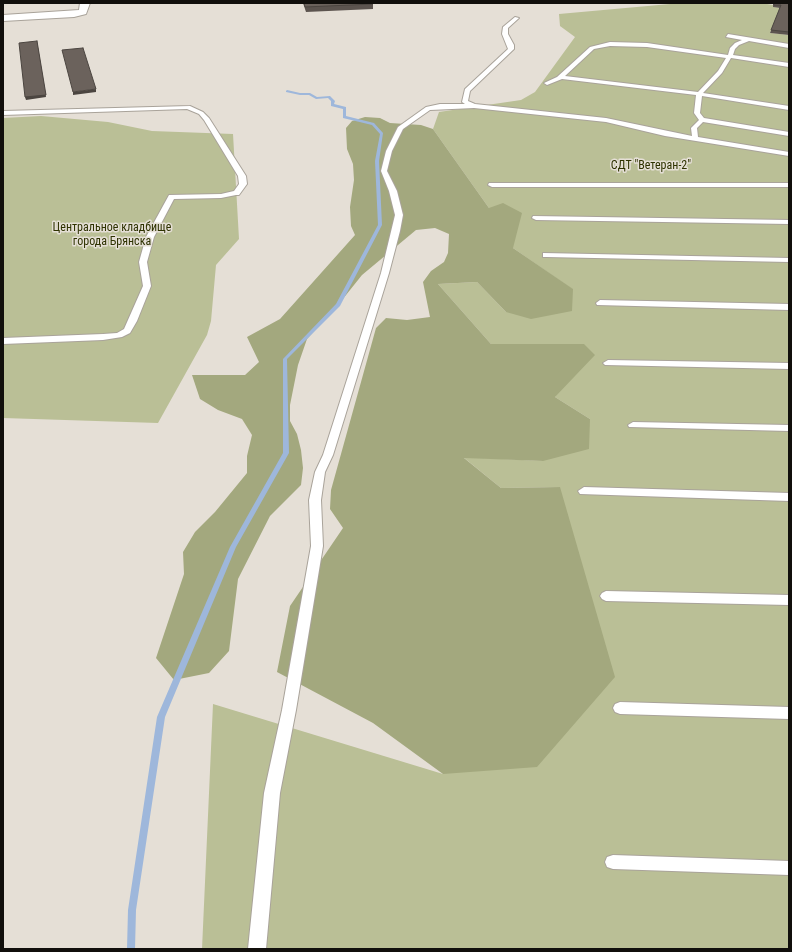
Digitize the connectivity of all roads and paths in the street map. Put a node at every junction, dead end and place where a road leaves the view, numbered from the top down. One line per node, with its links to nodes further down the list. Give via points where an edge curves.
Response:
1 (85, 3): 2 (street, via 83,12 74,14)
2 (3, 18)
3 (516, 18): 12 (lane, via 506,27 504,34 511,49 467,90 465,102)
4 (728, 36): 5 (lane)
5 (747, 40): 6 (lane); 7 (lane, via 737,44)
6 (789, 46)
7 (730, 56): 8 (lane); 9 (lane, via 647,45 610,44 592,48); 11 (lane, via 720,72)
8 (789, 65)
9 (561, 77): 10 (lane); 11 (lane)
10 (547, 83)
11 (699, 94): 13 (lane); 15 (lane, via 697,114)
12 (474, 106): 17 (lane, via 606,120); 40 (lane, via 428,108 400,128 389,150 384,171 393,191 399,215 386,273 328,455 320,472 315,500 317,546 272,793)
13 (789, 108)
14 (3, 114): 27 (lane, via 188,107 207,119 242,176 243,184 236,193 221,196 172,197 150,237 142,262 147,286 127,331 103,337)
15 (702, 120): 16 (lane); 17 (lane, via 694,128)
16 (789, 134)
17 (695, 138): 18 (lane)
18 (789, 154)
19 (492, 185): 20 (lane)
20 (789, 185)
21 (536, 218): 22 (lane)
22 (789, 222)
23 (546, 255): 24 (lane)
24 (789, 260)
25 (600, 303): 26 (lane)
26 (789, 307)
27 (3, 341)
28 (608, 363): 29 (lane)
29 (789, 366)
30 (633, 426): 31 (lane)
31 (789, 428)
32 (584, 491): 33 (lane)
33 (789, 497)
34 (606, 596): 35 (lane)
35 (789, 600)
36 (620, 708): 37 (lane)
37 (789, 713)
38 (613, 862): 39 (lane)
39 (789, 868)
40 (257, 949)

